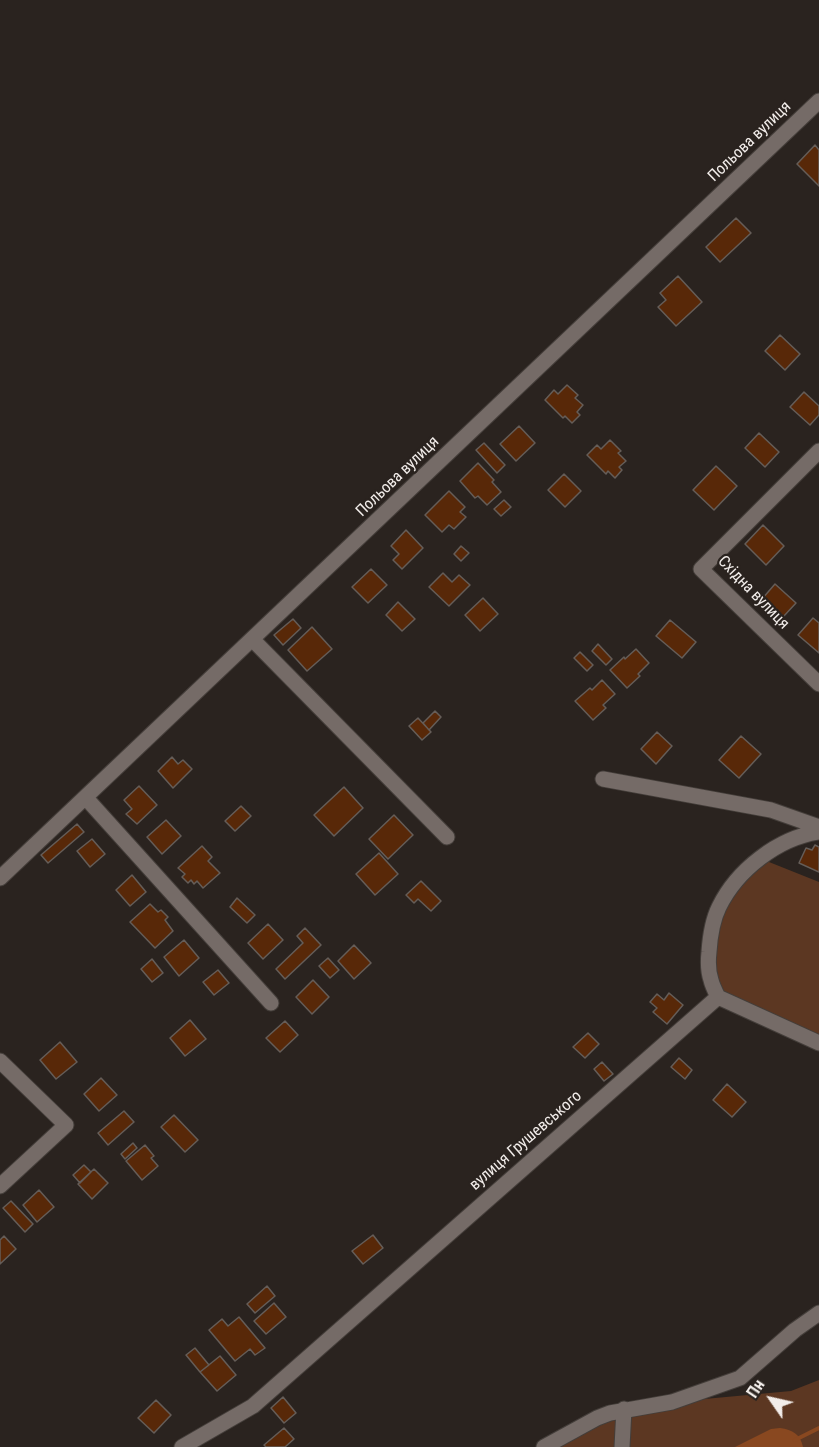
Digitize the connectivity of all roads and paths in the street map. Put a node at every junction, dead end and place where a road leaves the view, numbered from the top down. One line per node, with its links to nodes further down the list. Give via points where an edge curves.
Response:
1 (819, 101): 3 (street, Польова вулиця)
2 (819, 451): 4 (street, Східна вулиця, via 701,569)
3 (253, 640): 6 (street, Польова вулиця); 9 (street)
4 (819, 684)
5 (603, 780): 7 (street, via 771,810)
6 (86, 798): 10 (street, Польова вулиця); 12 (street)
7 (819, 827)
8 (819, 832): 11 (street, via 793,839 771,851 746,870 725,895 710,941 710,978)
9 (447, 837)
10 (0, 878)
11 (718, 997): 13 (street); 18 (street, вулиця Грушевського, via 253,1406)
12 (271, 1003)
13 (819, 1043)
14 (0, 1061): 15 (street, via 66,1125)
15 (0, 1185)
16 (819, 1313): 17 (street, via 740,1378 672,1402)
17 (624, 1409): 19 (street, via 597,1418); 20 (street)
18 (182, 1447)
19 (544, 1447)
20 (622, 1447)

